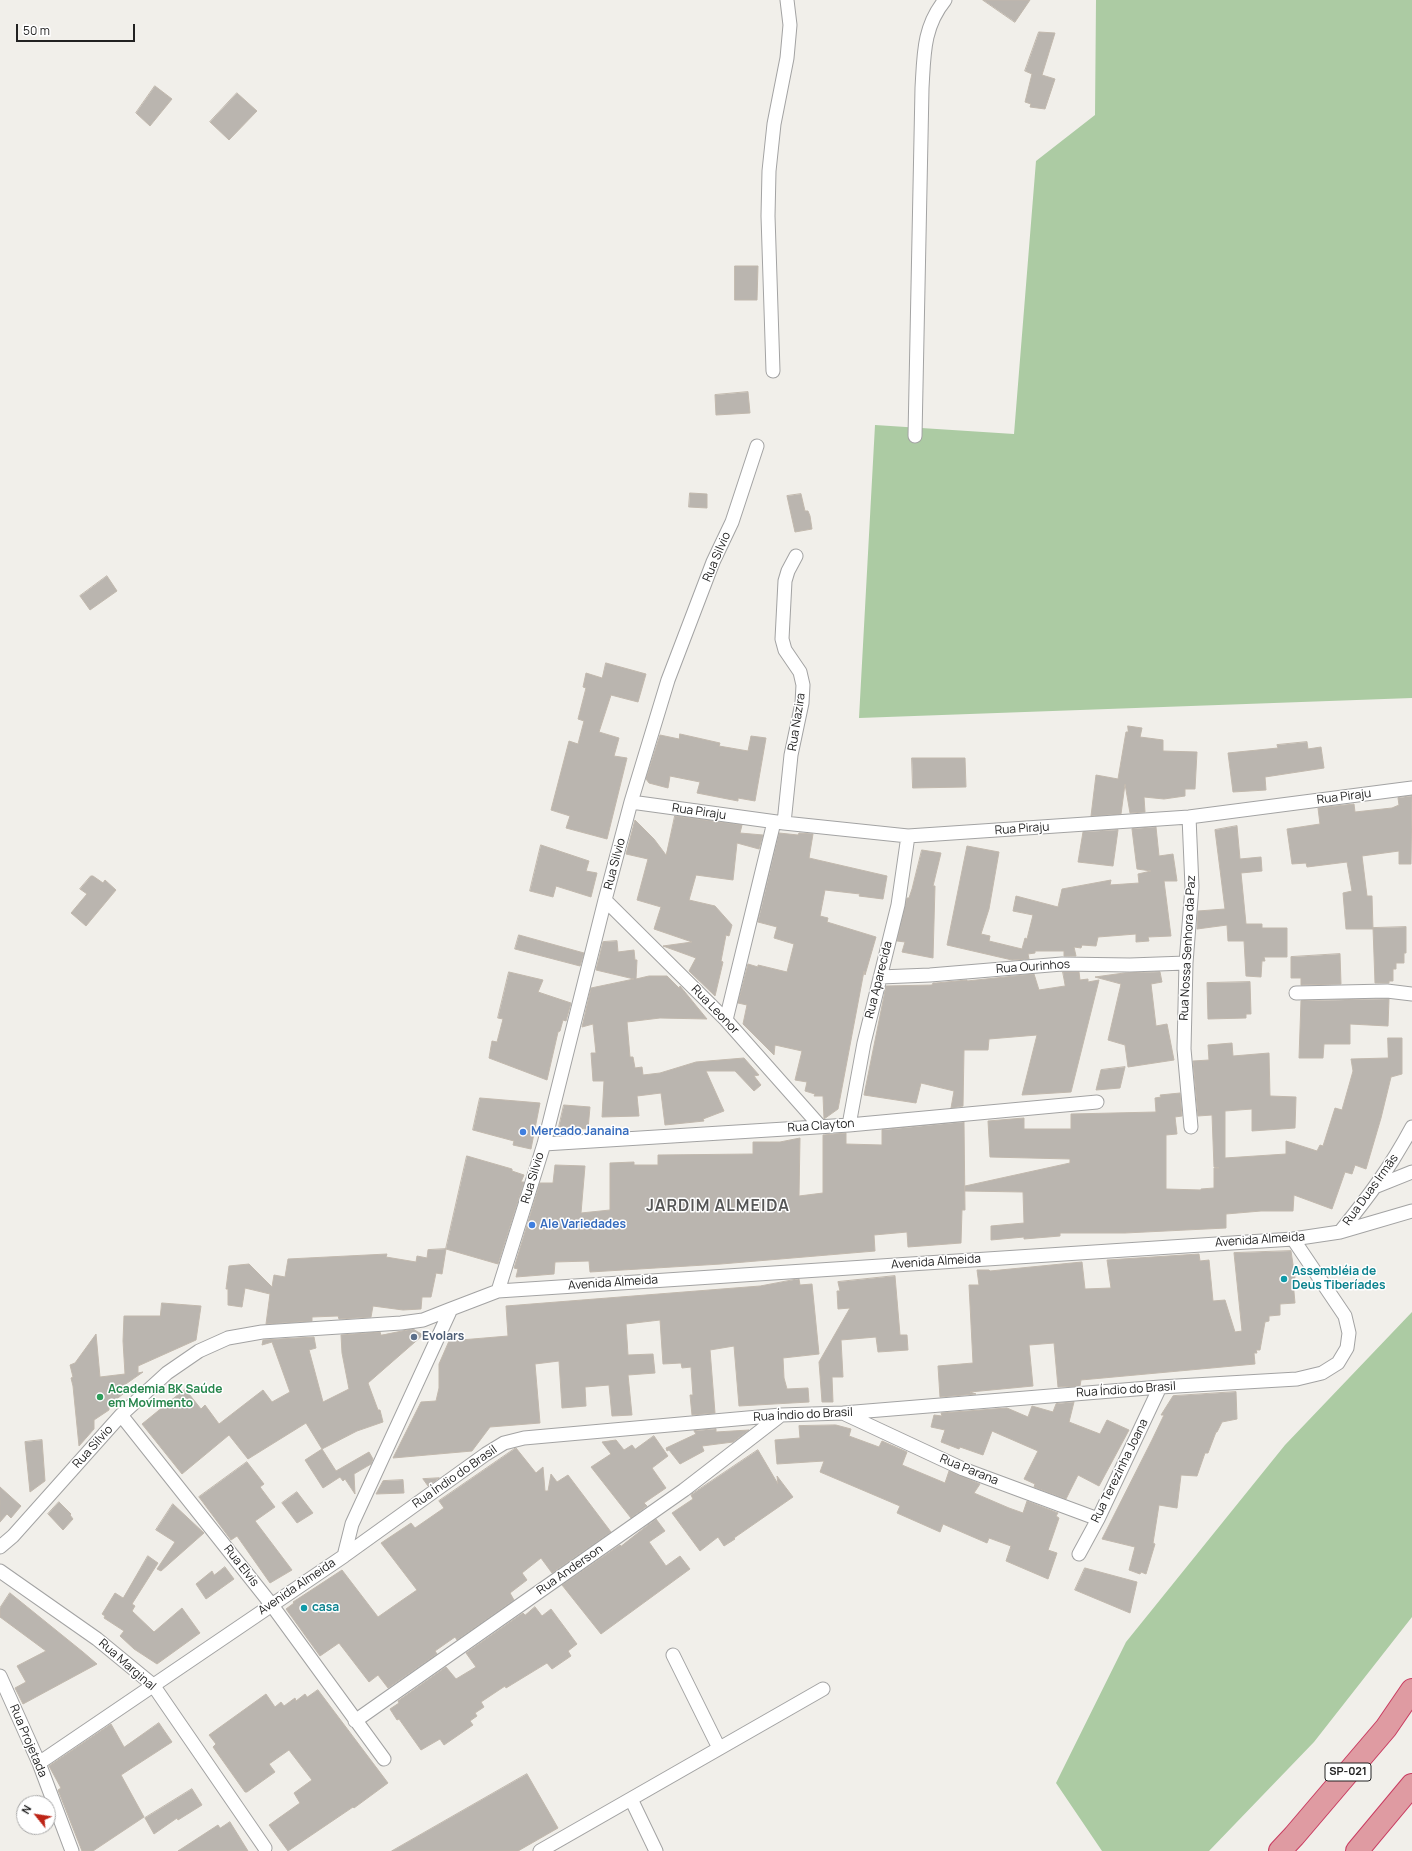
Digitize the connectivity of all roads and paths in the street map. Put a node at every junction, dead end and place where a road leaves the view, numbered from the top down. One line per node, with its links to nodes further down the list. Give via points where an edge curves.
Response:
1 (787, 0): 3 (street, via 790,24 787,58 774,124 769,171)
2 (945, 0): 4 (street, via 934,13 925,47 922,88)
3 (773, 371)
4 (915, 436)
5 (757, 446): 8 (street, Rua Silvio, via 732,522 713,562 668,680)
6 (796, 556): 10 (street, Rua Nazira, via 785,581 782,639 785,650 800,672 803,685 802,703)
7 (1412, 788): 9 (street, Rua Piraju)
8 (631, 802): 10 (street, Rua Piraju); 12 (street, Rua Silvio)
9 (1189, 816): 11 (street, Rua Piraju); 13 (street, Rua Nossa Senhora da Paz, via 1192,887)
10 (779, 823): 11 (street, Rua Piraju); 17 (street, Rua Nazira)
11 (908, 836): 14 (street, Rua Aparecida, via 898,905)
12 (605, 900): 17 (street, Rua Leonor); 23 (street, Rua Silvio)
13 (1186, 963): 14 (street, Rua Ourinhos, via 1062,964); 22 (street, Rua Nossa Senhora da Paz, via 1184,1049)
14 (880, 977): 19 (street, Rua Aparecida, via 864,1043)
15 (1296, 993): 16 (street, via 1387,991)
16 (1412, 994)
17 (726, 1020): 20 (street, Rua Leonor)
18 (1097, 1102): 19 (street, Rua Clayton)
19 (849, 1125): 20 (street, Rua Clayton)
20 (820, 1126): 23 (street, Rua Clayton)
21 (1412, 1126): 25 (street, Rua Duas Irmãs)
22 (1190, 1127)
23 (544, 1144): 29 (street, Rua Silvio)
24 (1412, 1172): 25 (street)
25 (1377, 1186): 27 (street, Rua Duas Irmãs)
26 (1412, 1211): 27 (street, Avenida Almeida)
27 (1340, 1232): 28 (street, Avenida Almeida)
28 (1293, 1239): 29 (street, Avenida Almeida); 31 (street, Rua Índio do Brasil, via 1345,1316 1349,1333 1347,1348 1338,1363 1322,1373 1297,1379)
29 (498, 1291): 30 (street, Avenida Almeida)
30 (451, 1309): 33 (street, Rua Silvio, via 423,1320 401,1323 262,1332 228,1338 199,1351 167,1373); 38 (street, Avenida Almeida, via 352,1524)
31 (1160, 1387): 32 (street, Rua Índio do Brasil); 35 (street, Rua Terezinha Joana)
32 (843, 1414): 34 (street, Rua Índio do Brasil); 35 (street, Rua Parana, via 963,1469)
33 (121, 1415): 36 (street, Rua Silvio, via 13,1536); 40 (street, Rua Elvis)
34 (782, 1415): 38 (street, Rua Índio do Brasil, via 524,1438 504,1443); 46 (street, Rua Anderson, via 684,1490)
35 (1098, 1519): 37 (street, Rua Terezinha Joana)
36 (0, 1547)
37 (1078, 1554)
38 (344, 1556): 40 (street, Avenida Almeida)
39 (0, 1571): 43 (street, Rua Marginal, via 97,1638)
40 (271, 1604): 43 (street, Avenida Almeida); 46 (street, Rua Elvis)
41 (673, 1655): 47 (street)
42 (0, 1676): 49 (street, Rua Projetada)
43 (153, 1685): 49 (street, Avenida Almeida); 52 (street, Rua Marginal)
44 (823, 1688): 47 (street)
45 (1412, 1690): 56 (highway, SP-021, via 1386,1728)
46 (355, 1721): 48 (street, Rua Elvis)
47 (719, 1748): 51 (street)
48 (384, 1759)
49 (39, 1763): 53 (street, Rua Projetada)
50 (1412, 1785): 57 (highway)
51 (631, 1799): 54 (street); 55 (street)
52 (265, 1848)
53 (72, 1851)
54 (540, 1851)
55 (656, 1851)
56 (1280, 1851)
57 (1357, 1851)

